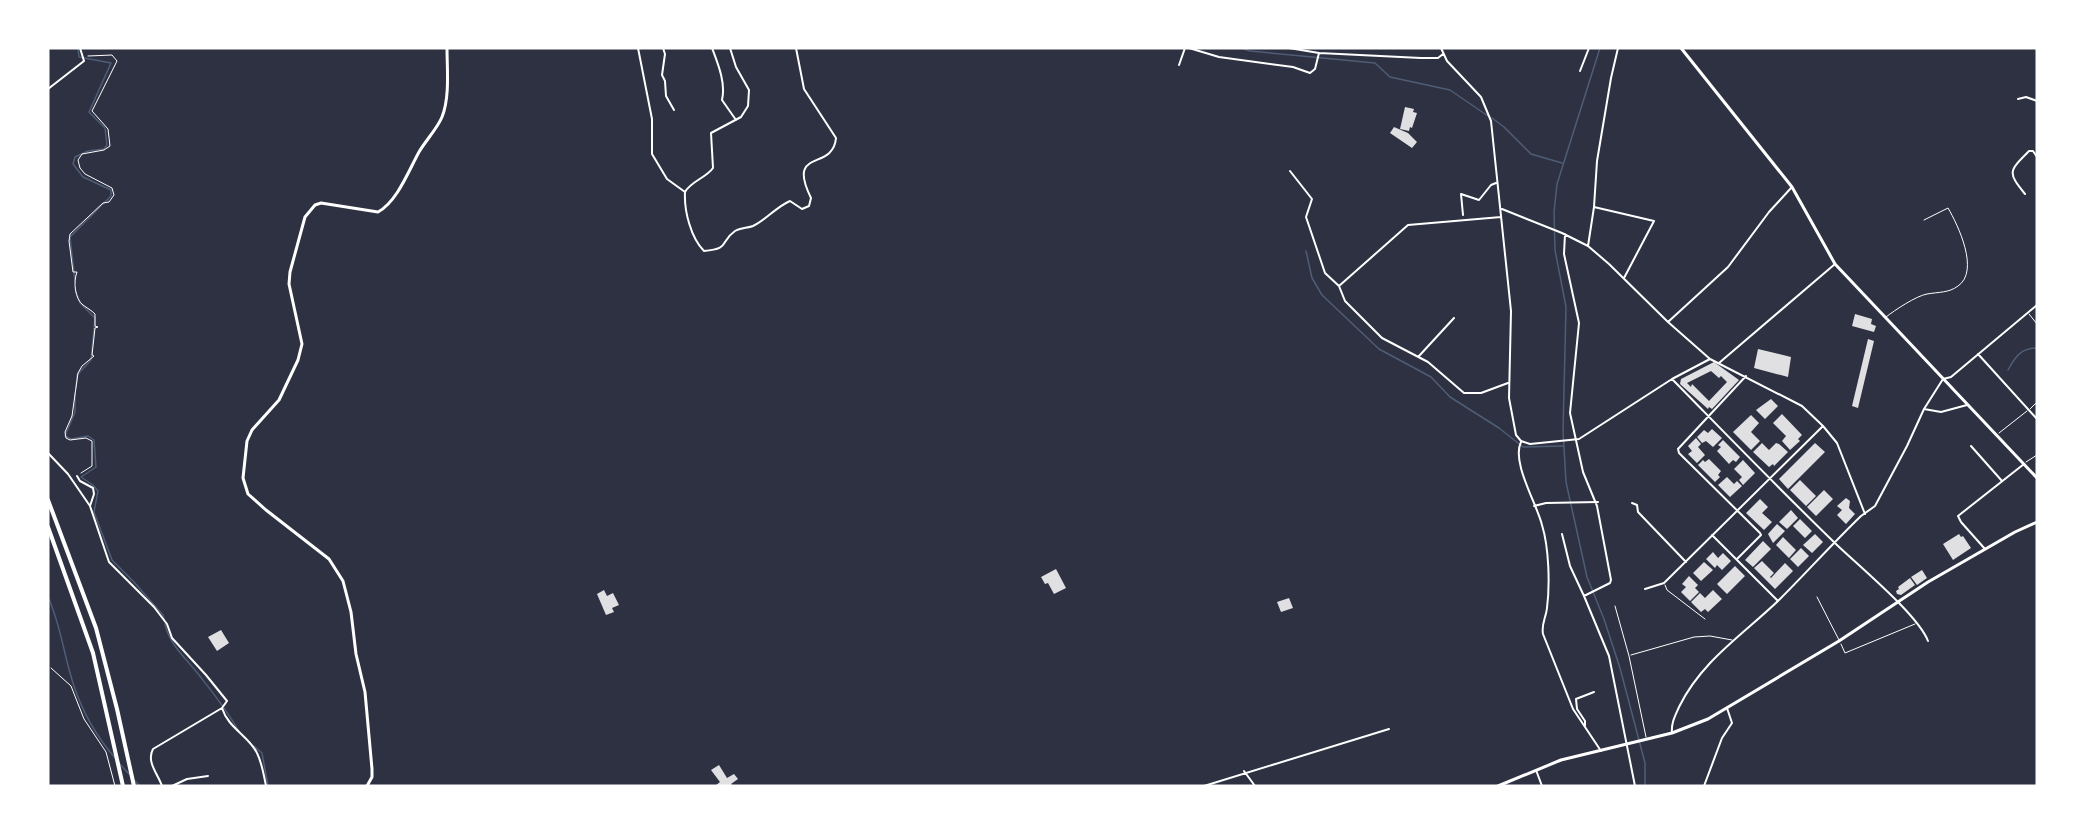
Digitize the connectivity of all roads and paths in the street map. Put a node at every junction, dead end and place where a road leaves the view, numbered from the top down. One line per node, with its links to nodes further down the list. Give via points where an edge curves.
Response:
1 (80, 48): 16 (street)
2 (447, 48): 119 (street, via 442,117 389,202 378,212 321,202 305,217 289,284 302,344 298,360 279,400 252,430 245,450 243,478 248,494 329,559 343,581 365,692 372,769)
3 (638, 48): 28 (street, via 652,119 652,154 667,179)
4 (663, 48): 22 (street, via 662,75 666,96)
5 (712, 48): 23 (street, via 723,84 722,100)
6 (730, 48): 23 (street, via 750,95 746,112)
7 (796, 48): 28 (street, via 804,89 836,138 830,154 807,165 802,174 811,198 809,206 802,209 787,202 756,225 734,232 718,250 704,251 695,242)
8 (1187, 48): 14 (street, via 1309,72 1315,69); 17 (street)
9 (1289, 48): 14 (street)
10 (1441, 48): 15 (street)
11 (1589, 48): 18 (street)
12 (1618, 48): 30 (street, via 1597,161)
13 (1681, 48): 27 (street)
14 (1319, 52): 15 (street, via 1421,58 1438,58)
15 (1443, 54): 26 (street, via 1486,107 1493,134)
16 (83, 56): 19 (street, via 84,61); 68 (path, via 112,55 117,61 92,109 108,129 110,146 82,154 78,160 83,172 112,188 114,195 76,227 70,238 77,298 94,312 98,326 94,356 78,373 72,416 65,432 69,440 85,437 92,441 92,466)
17 (1179, 65)
18 (1580, 71)
19 (48, 89)
20 (2018, 99): 21 (street)
21 (2037, 101)
22 (674, 110)
23 (736, 120): 28 (street, via 711,133 712,168)
24 (2037, 157): 29 (street, via 2029,151 2012,174)
25 (1290, 171): 39 (street, via 1311,196 1306,217 1325,273)
26 (1496, 183): 31 (street); 32 (street, via 1479,200 1461,194)
27 (1792, 187): 37 (street); 44 (street, via 1728,267)
28 (685, 192)
29 (2025, 194)
30 (1594, 207): 36 (street); 38 (street, via 1654,222)
31 (1502, 209): 33 (street); 35 (street)
32 (1463, 215)
33 (1501, 217): 39 (street, via 1408,225); 53 (street, via 1511,311)
34 (1924, 220): 43 (lane, via 1948,208 1966,252 1966,275 1956,288 1923,295)
35 (1564, 233): 36 (street); 62 (street, via 1564,254 1579,323 1570,408)
36 (1588, 246): 38 (street)
37 (1835, 264): 43 (street); 49 (street)
38 (1624, 278): 44 (street)
39 (1339, 286): 47 (street, via 1345,301 1382,338)
40 (2037, 305): 41 (street)
41 (2028, 313): 45 (lane); 46 (street)
42 (1454, 318): 47 (street)
43 (1885, 318): 52 (street)
44 (1668, 322): 48 (street)
45 (2037, 324)
46 (1978, 354): 52 (street, via 1951,377); 57 (street)
47 (1419, 356): 53 (street, via 1464,393 1481,393)
48 (1710, 359): 49 (street); 51 (street)
49 (1719, 363): 50 (street)
50 (1746, 376): 58 (street); 60 (street, via 1802,405)
51 (1672, 379): 58 (street); 62 (street)
52 (1943, 379): 55 (street); 56 (street)
53 (1508, 383): 63 (street, via 1516,435)
54 (2037, 402): 57 (lane)
55 (1967, 405): 56 (street, via 1941,412); 61 (street)
56 (1924, 409): 78 (street, via 1875,506)
57 (2028, 410): 59 (street); 61 (lane)
58 (1708, 416): 69 (street); 77 (street, via 1679,446 1679,453)
59 (2037, 419)
60 (1823, 426): 69 (street); 78 (street, via 1840,448)
61 (1997, 435): 67 (street)
62 (1574, 440): 63 (street, via 1530,444); 73 (street)
63 (1521, 441): 76 (street, via 1518,452)
64 (1971, 446): 71 (street)
65 (48, 453): 75 (street)
66 (2037, 455): 67 (lane)
67 (2024, 464): 70 (street); 71 (street)
68 (77, 476): 75 (street, via 93,488)
69 (1770, 478): 77 (street); 83 (street)
70 (2037, 478)
71 (2002, 481): 84 (street, via 1958,516)
72 (48, 500): 113 (highway, via 96,628)
73 (1597, 501): 76 (street); 89 (street, via 1611,580)
74 (1632, 503): 86 (street)
75 (90, 506): 102 (street, via 109,562 167,624 172,638 227,701)
76 (1534, 506): 104 (street, via 1542,524 1546,553 1548,595 1541,624 1543,634 1573,709)
77 (1737, 511): 82 (street); 85 (street, via 1761,535)
78 (1865, 514): 83 (street)
79 (2037, 522): 84 (street)
80 (48, 527): 115 (highway, via 86,630)
81 (1562, 534): 89 (street, via 1570,566)
82 (1712, 535): 85 (street); 86 (street)
83 (1835, 543): 91 (street); 92 (street)
84 (1985, 549): 92 (street)
85 (1737, 560): 91 (street)
86 (1686, 562): 87 (street)
87 (1664, 583): 88 (street); 94 (lane, via 1667,590)
88 (1645, 589)
89 (1585, 595): 108 (street, via 1609,656)
90 (1817, 597): 97 (lane)
91 (1778, 601): 96 (street)
92 (1897, 603): 95 (street); 97 (street)
93 (1615, 606): 99 (lane)
94 (1705, 619)
95 (1917, 624): 97 (lane, via 1845,653); 98 (street)
96 (1732, 640): 99 (lane, via 1694,637); 106 (street, via 1688,690)
97 (1839, 641): 103 (street)
98 (1928, 641)
99 (1629, 656): 107 (lane)
100 (51, 668): 114 (lane, via 71,686 84,719 106,752)
101 (1594, 692): 104 (street, via 1576,699)
102 (223, 706): 116 (street, via 153,749 151,762); 118 (street, via 233,727 257,752)
103 (1726, 708): 106 (street); 125 (street, via 1732,723 1722,738)
104 (1585, 726): 109 (street)
105 (1389, 729): 111 (street)
106 (1672, 733): 107 (street)
107 (1645, 740): 108 (street)
108 (1629, 745): 109 (street); 124 (street)
109 (1600, 751): 110 (street)
110 (1536, 770): 122 (street); 123 (street)
111 (1246, 772): 120 (street); 121 (street)
112 (208, 776): 117 (street)
113 (133, 785)
114 (115, 786)
115 (123, 786)
116 (162, 786)
117 (172, 786)
118 (266, 786)
119 (367, 786)
120 (1204, 786)
121 (1255, 786)
122 (1498, 786)
123 (1542, 786)
124 (1635, 786)
125 (1704, 786)

